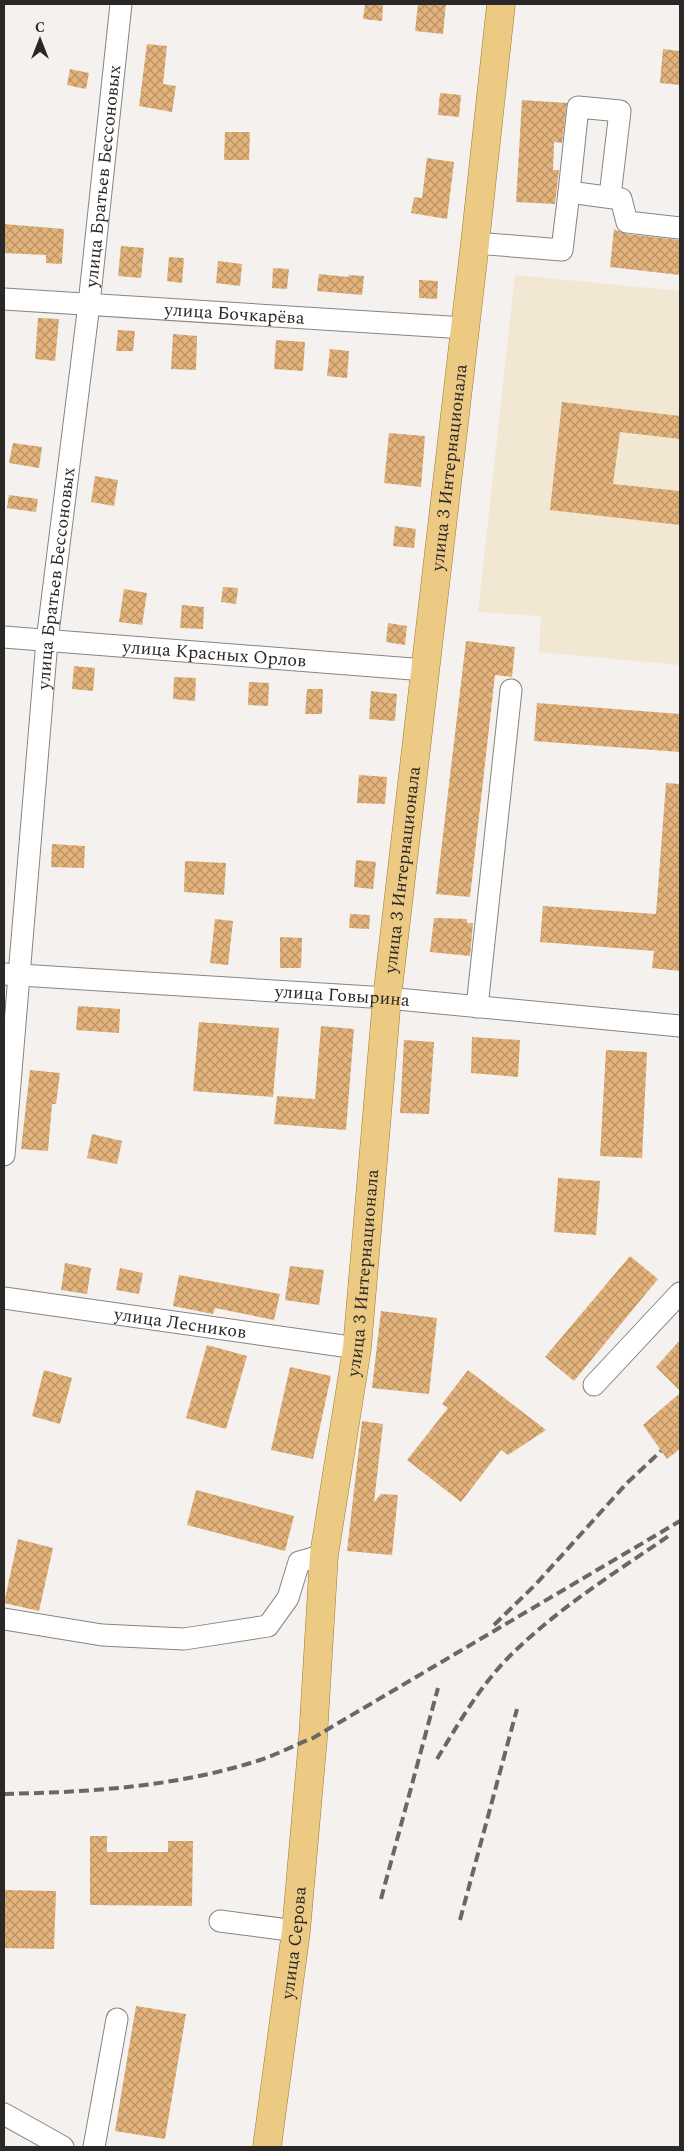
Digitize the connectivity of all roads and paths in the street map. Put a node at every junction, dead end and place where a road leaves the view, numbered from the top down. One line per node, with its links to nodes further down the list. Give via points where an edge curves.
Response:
1 (121, 4): 8 (street, улица Братьев Бессоновых)
2 (501, 4): 6 (main road, улица 3 Интернационала)
3 (568, 192): 4 (street); 4 (street, via 578,107 620,111); 6 (street, via 562,250)
4 (610, 196): 5 (street, via 620,199 627,222)
5 (680, 228)
6 (475, 243): 9 (main road, улица 3 Интернационала)
7 (4, 299): 8 (street, улица Бочкарёва)
8 (89, 304): 9 (street, улица Бочкарёва); 11 (street, улица Братьев Бессоновых)
9 (465, 328): 12 (main road, улица 3 Интернационала)
10 (4, 637): 11 (street, улица Красных Орлов)
11 (47, 641): 12 (street, улица Красных Орлов); 14 (street, улица Братьев Бессоновых)
12 (425, 670): 15 (main road, улица 3 Интернационала)
13 (511, 690): 16 (street)
14 (11, 974): 15 (street, улица Говырина); 18 (street, улица Братьев Бессоновых)
15 (386, 998): 16 (street, улица Говырина); 21 (main road, улица 3 Интернационала)
16 (477, 1007): 17 (street, улица Говырина)
17 (680, 1026)
18 (4, 1156)
19 (680, 1293): 22 (street)
20 (4, 1298): 21 (street, улица Лесников)
21 (357, 1348): 23 (main road, улица 3 Интернационала)
22 (594, 1385)
23 (324, 1555): 24 (street, via 299,1562 288,1598 268,1626 184,1639 102,1636); 25 (main road, улица 3 Интернационала)
24 (4, 1619)
25 (313, 1738): 27 (main road, улица Серова)
26 (220, 1921): 27 (street)
27 (296, 1930): 32 (main road, улица Серова)
28 (117, 2019): 31 (street)
29 (4, 2114): 30 (street)
30 (62, 2147)
31 (94, 2147)
32 (267, 2147)

